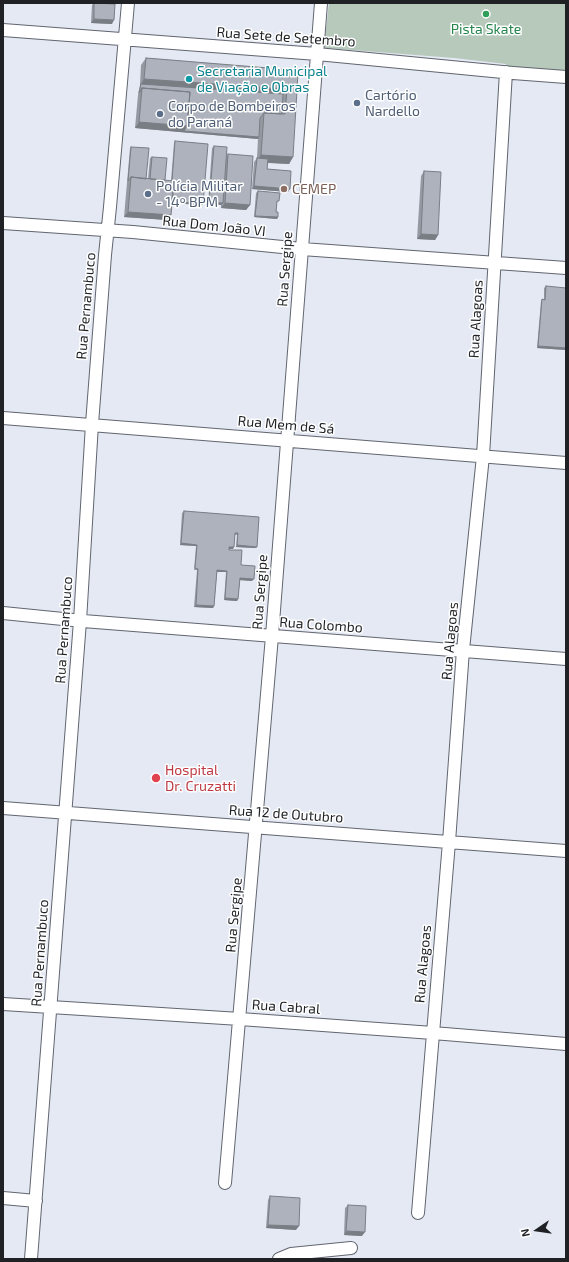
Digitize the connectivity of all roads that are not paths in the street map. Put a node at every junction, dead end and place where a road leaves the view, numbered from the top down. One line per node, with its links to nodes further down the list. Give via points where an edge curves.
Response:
1 (128, 3): 4 (street, Rua Pernambuco)
2 (321, 3): 5 (street, Rua Sergipe)
3 (3, 30): 4 (street, Rua Sete de Setembro)
4 (126, 40): 5 (street, Rua Sete de Setembro); 9 (street, Rua Pernambuco)
5 (317, 54): 6 (street, Rua Sete de Setembro); 10 (street, Rua Sergipe)
6 (506, 72): 7 (street, Rua Sete de Setembro); 11 (street, Rua Alagoas)
7 (566, 77)
8 (3, 223): 9 (street, Rua Dom João VI)
9 (108, 231): 10 (street, Rua Dom João VI); 14 (street, Rua Pernambuco)
10 (302, 249): 11 (street, Rua Dom João VI); 15 (street, Rua Sergipe)
11 (494, 263): 12 (street, Rua Dom João VI); 16 (street, Rua Alagoas)
12 (566, 268)
13 (3, 418): 14 (street, Rua Mem de Sá)
14 (92, 424): 15 (street, Rua Mem de Sá); 19 (street, Rua Pernambuco)
15 (287, 440): 16 (street, Rua Mem de Sá); 20 (street, Rua Sergipe)
16 (483, 456): 17 (street, Rua Mem de Sá); 21 (street, Rua Alagoas)
17 (566, 462)
18 (3, 613): 19 (street, Rua Colombo)
19 (80, 621): 20 (street, Rua Colombo); 24 (street, Rua Pernambuco)
20 (272, 636): 21 (street, Rua Colombo); 25 (street, Rua Sergipe)
21 (463, 650): 22 (street, Rua Colombo); 26 (street, Rua Alagoas)
22 (566, 659)
23 (3, 808): 24 (street, Rua 12 de Outubro)
24 (66, 812): 25 (street, Rua 12 de Outubro); 29 (street, Rua Pernambuco)
25 (256, 827): 26 (street, Rua 12 de Outubro); 30 (street, Rua Sergipe)
26 (449, 842): 27 (street, Rua 12 de Outubro); 31 (street, Rua Alagoas)
27 (566, 851)
28 (3, 1004): 29 (street, Rua Cabral)
29 (50, 1007): 30 (street, Rua Cabral); 35 (street, Rua Pernambuco)
30 (240, 1018): 31 (street, Rua Cabral); 33 (street, Rua Sergipe)
31 (433, 1033): 32 (street, Rua Cabral); 36 (street, Rua Alagoas)
32 (566, 1044)
33 (226, 1183)
34 (3, 1198): 35 (street)
35 (36, 1201): 38 (street, Rua Pernambuco)
36 (418, 1213)
37 (351, 1248): 39 (street, via 292,1254)
38 (31, 1259)
39 (279, 1259)

